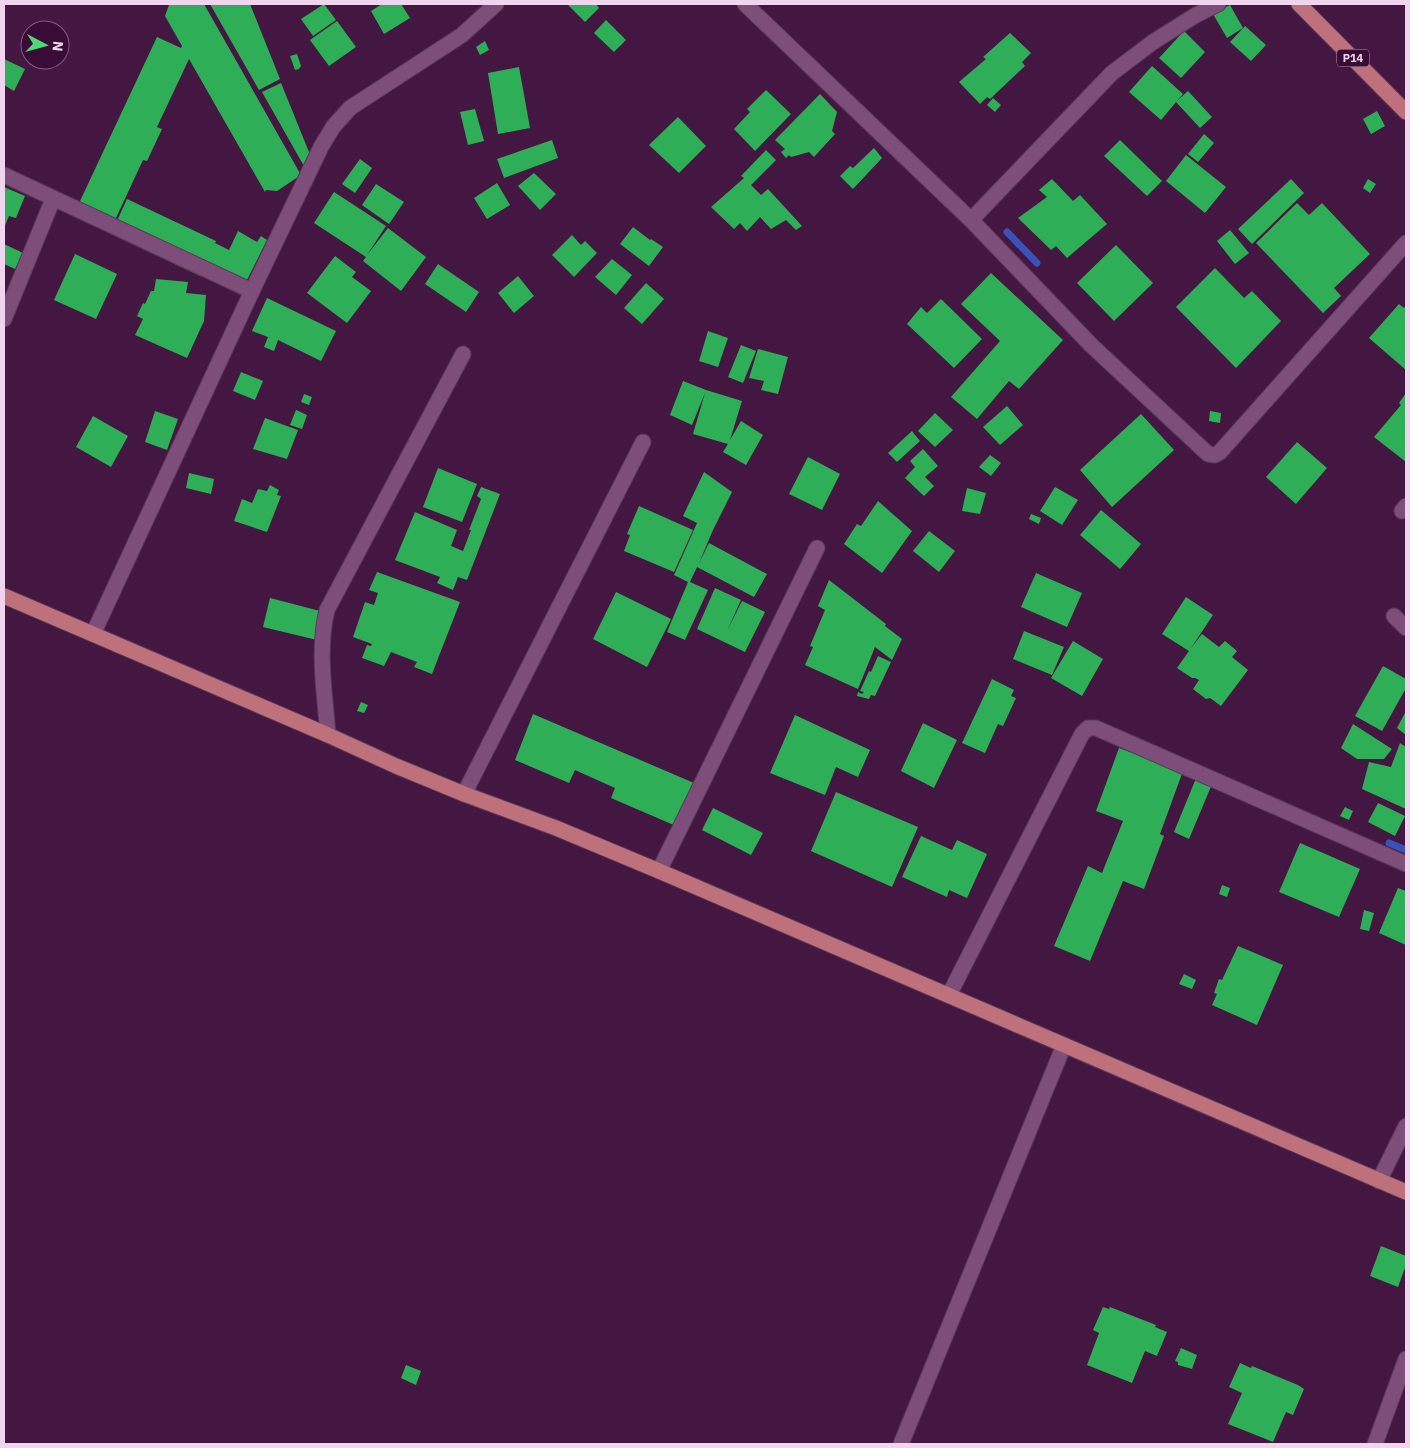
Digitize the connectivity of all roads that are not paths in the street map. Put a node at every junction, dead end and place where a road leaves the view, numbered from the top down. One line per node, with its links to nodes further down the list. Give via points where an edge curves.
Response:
1 (496, 4): 10 (street, via 462,35 350,108 321,147)
2 (745, 4): 8 (street)
3 (1218, 4): 8 (street, via 1153,42 1112,73)
4 (1299, 4): 5 (main road, P14)
5 (1406, 112)
6 (4, 175): 7 (street)
7 (53, 199): 10 (street); 11 (street)
8 (971, 220): 9 (street, via 1091,345 1208,454 1215,455)
9 (1406, 242)
10 (252, 291): 18 (street)
11 (4, 320)
12 (463, 354): 19 (street, via 327,610 322,647)
13 (643, 442): 20 (street)
14 (818, 548): 22 (street)
15 (4, 596): 18 (main road)
16 (1394, 616): 17 (street)
17 (1406, 628)
18 (93, 634): 19 (main road)
19 (328, 735): 20 (main road)
20 (464, 794): 22 (main road)
21 (1406, 864): 23 (street, via 1096,728 1088,728 1082,734)
22 (659, 871): 23 (main road)
23 (948, 995): 24 (main road)
24 (1064, 1044): 26 (main road); 29 (street)
25 (1406, 1126): 26 (street)
26 (1380, 1181): 27 (main road)
27 (1406, 1192)
28 (1406, 1359): 30 (street)
29 (901, 1444)
30 (1375, 1444)

